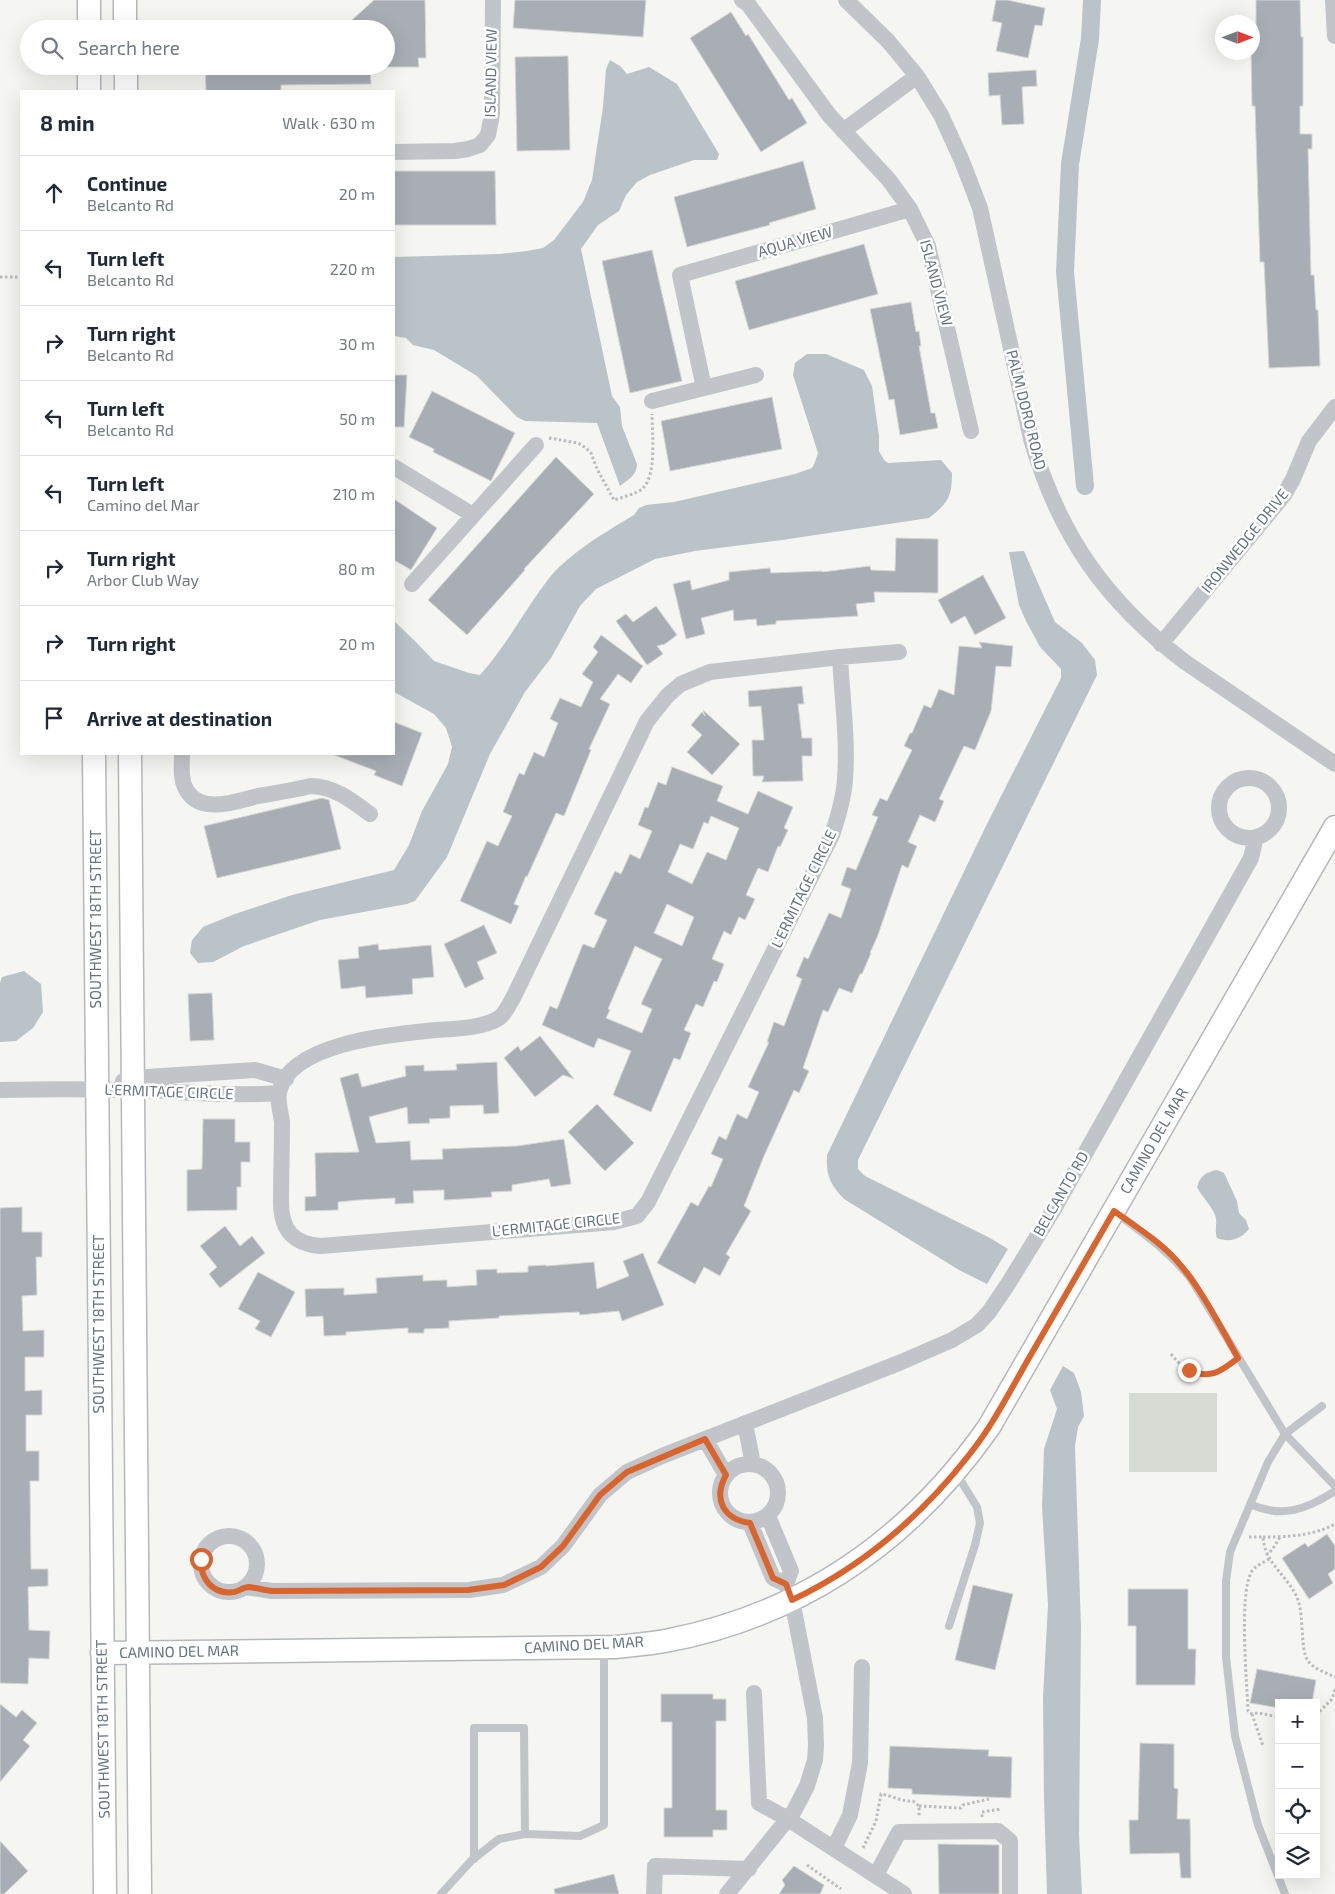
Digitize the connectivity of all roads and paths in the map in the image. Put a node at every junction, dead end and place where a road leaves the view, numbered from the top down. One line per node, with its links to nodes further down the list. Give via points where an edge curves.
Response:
1 (88, 0): 7 (main road)
2 (125, 0): 8 (main road)
3 (493, 0): 16 (street, ISLAND VIEW, via 492,114 488,135 480,145 468,149)
4 (742, 0): 15 (street, ISLAND VIEW)
5 (846, 0): 12 (street, PALM DORO ROAD, via 888,41)
6 (1333, 0): 9 (street)
7 (89, 20)
8 (125, 20)
9 (1335, 36)
10 (89, 75): 13 (main road)
11 (126, 75): 14 (main road)
12 (916, 76): 15 (street); 29 (street, PALM DORO ROAD, via 941,115 980,208 1030,439 1055,507 1075,545 1101,583)
13 (89, 90)
14 (126, 90)
15 (843, 131): 17 (street, ISLAND VIEW, via 889,180)
16 (395, 152)
17 (910, 208): 21 (street, AQUA VIEW, via 680,275); 24 (street, ISLAND VIEW, via 928,246)
18 (20, 277): 19 (path)
19 (0, 278)
20 (756, 375): 21 (street)
21 (704, 388): 22 (street)
22 (652, 401): 25 (path, via 652,459 643,489 614,500 586,448 562,439 548,438)
23 (1335, 407): 29 (street, IRONWEDGE DRIVE, via 1309,441 1284,495)
24 (971, 431)
25 (536, 445): 27 (street)
26 (395, 468): 27 (street)
27 (473, 515): 28 (street)
28 (412, 584)
29 (1161, 644): 35 (street, PALM DORO ROAD)
30 (900, 652): 31 (street)
31 (840, 657): 40 (street, via 710,672 681,684 668,695 647,721 514,996 500,1018 467,1027 378,1036 313,1055 290,1072); 40 (street, L'ERMITAGE CIRCLE, via 845,781 832,835 648,1202 637,1216 614,1222 309,1245 289,1232 281,1216)
32 (94, 755): 41 (main road, SOUTHWEST 18TH STREET)
33 (130, 755): 39 (main road)
34 (182, 755): 36 (street, via 182,780 187,792 207,804 232,803 311,786 346,796)
35 (1335, 764)
36 (370, 814)
37 (1335, 827): 43 (main road, CAMINO DEL MAR)
38 (1256, 837): 47 (street, BELCANTO RD, via 1251,858 1237,884 1054,1209 989,1312 977,1325 952,1340)
39 (132, 1085): 40 (street, L'ERMITAGE CIRCLE, via 254,1095); 40 (street, L'ERMITAGE CIRCLE, via 255,1070); 41 (street, L'ERMITAGE CIRCLE); 68 (main road)
40 (283, 1086)
41 (97, 1089): 42 (street, L'ERMITAGE CIRCLE); 69 (main road, SOUTHWEST 18TH STREET)
42 (0, 1090)
43 (1114, 1211): 45 (lane, via 1176,1260); 51 (main road, CAMINO DEL MAR, via 997,1414)
44 (1171, 1354): 45 (path, via 1181,1366 1200,1375 1211,1375)
45 (1238, 1358): 48 (lane)
46 (1322, 1406): 48 (lane)
47 (745, 1424): 49 (street, BELCANTO RD); 50 (street)
48 (1285, 1434): 53 (lane); 55 (lane, via 1268,1462)
49 (705, 1439): 52 (street); 64 (street, BELCANTO RD, via 627,1472 600,1495 563,1546 541,1567 504,1585 468,1590 272,1591)
50 (753, 1464): 52 (street, via 742,1464); 56 (street, via 770,1472 779,1490 778,1500)
51 (955, 1472): 65 (main road, CAMINO DEL MAR, via 904,1525 867,1556 840,1574); 66 (lane, via 977,1507 980,1523)
52 (726, 1475): 57 (street, via 719,1493 721,1503 732,1518)
53 (1335, 1486)
54 (1335, 1491): 55 (lane, via 1317,1503 1285,1512 1262,1510)
55 (1250, 1504): 59 (lane)
56 (768, 1516): 57 (street); 65 (street, via 791,1571)
57 (750, 1523): 65 (street, via 773,1578)
58 (1335, 1524): 61 (path, via 1320,1531)
59 (1238, 1532): 60 (path, via 1250,1537); 97 (lane, via 1230,1552 1225,1596 1232,1717 1243,1774 1258,1825)
60 (1263, 1537): 61 (path); 62 (path)
61 (1280, 1537): 62 (path)
62 (1266, 1555): 63 (path)
63 (1269, 1559): 71 (path, via 1298,1600 1304,1655 1309,1663); 75 (path, via 1252,1570 1248,1579 1245,1627 1248,1711)
64 (246, 1587)
65 (789, 1592): 67 (main road, CAMINO DEL MAR, via 743,1620 712,1630 665,1641); 81 (street, via 815,1718 816,1746 807,1786)
66 (949, 1626)
67 (604, 1648): 68 (main road, CAMINO DEL MAR); 82 (lane, via 604,1825 580,1836)
68 (138, 1652): 69 (main road, CAMINO DEL MAR); 91 (main road)
69 (102, 1653): 90 (main road, SOUTHWEST 18TH STREET)
70 (862, 1667): 83 (street, via 860,1763 850,1815)
71 (1335, 1677)
72 (1335, 1689): 74 (path, via 1332,1699)
73 (754, 1693): 81 (street, via 759,1803)
74 (1320, 1711)
75 (1252, 1714): 76 (path); 77 (path)
76 (1275, 1716)
77 (1263, 1746)
78 (989, 1799): 80 (path, via 961,1808)
79 (913, 1801): 85 (path, via 905,1802 881,1794 876,1821)
80 (919, 1806)
81 (788, 1819): 83 (street); 87 (street)
82 (525, 1834): 84 (lane, via 499,1839); 84 (lane, via 524,1728 474,1728)
83 (834, 1848): 85 (street)
84 (474, 1859): 92 (lane)
85 (856, 1862): 88 (street)
86 (807, 1865): 89 (path)
87 (749, 1869): 93 (street, via 655,1866); 94 (street)
88 (876, 1875): 95 (street); 96 (street, via 899,1832 998,1830 1010,1840)
89 (841, 1889)
90 (105, 1894)
91 (140, 1894)
92 (441, 1894)
93 (654, 1894)
94 (728, 1894)
95 (904, 1894)
96 (1010, 1894)
97 (1285, 1894)

